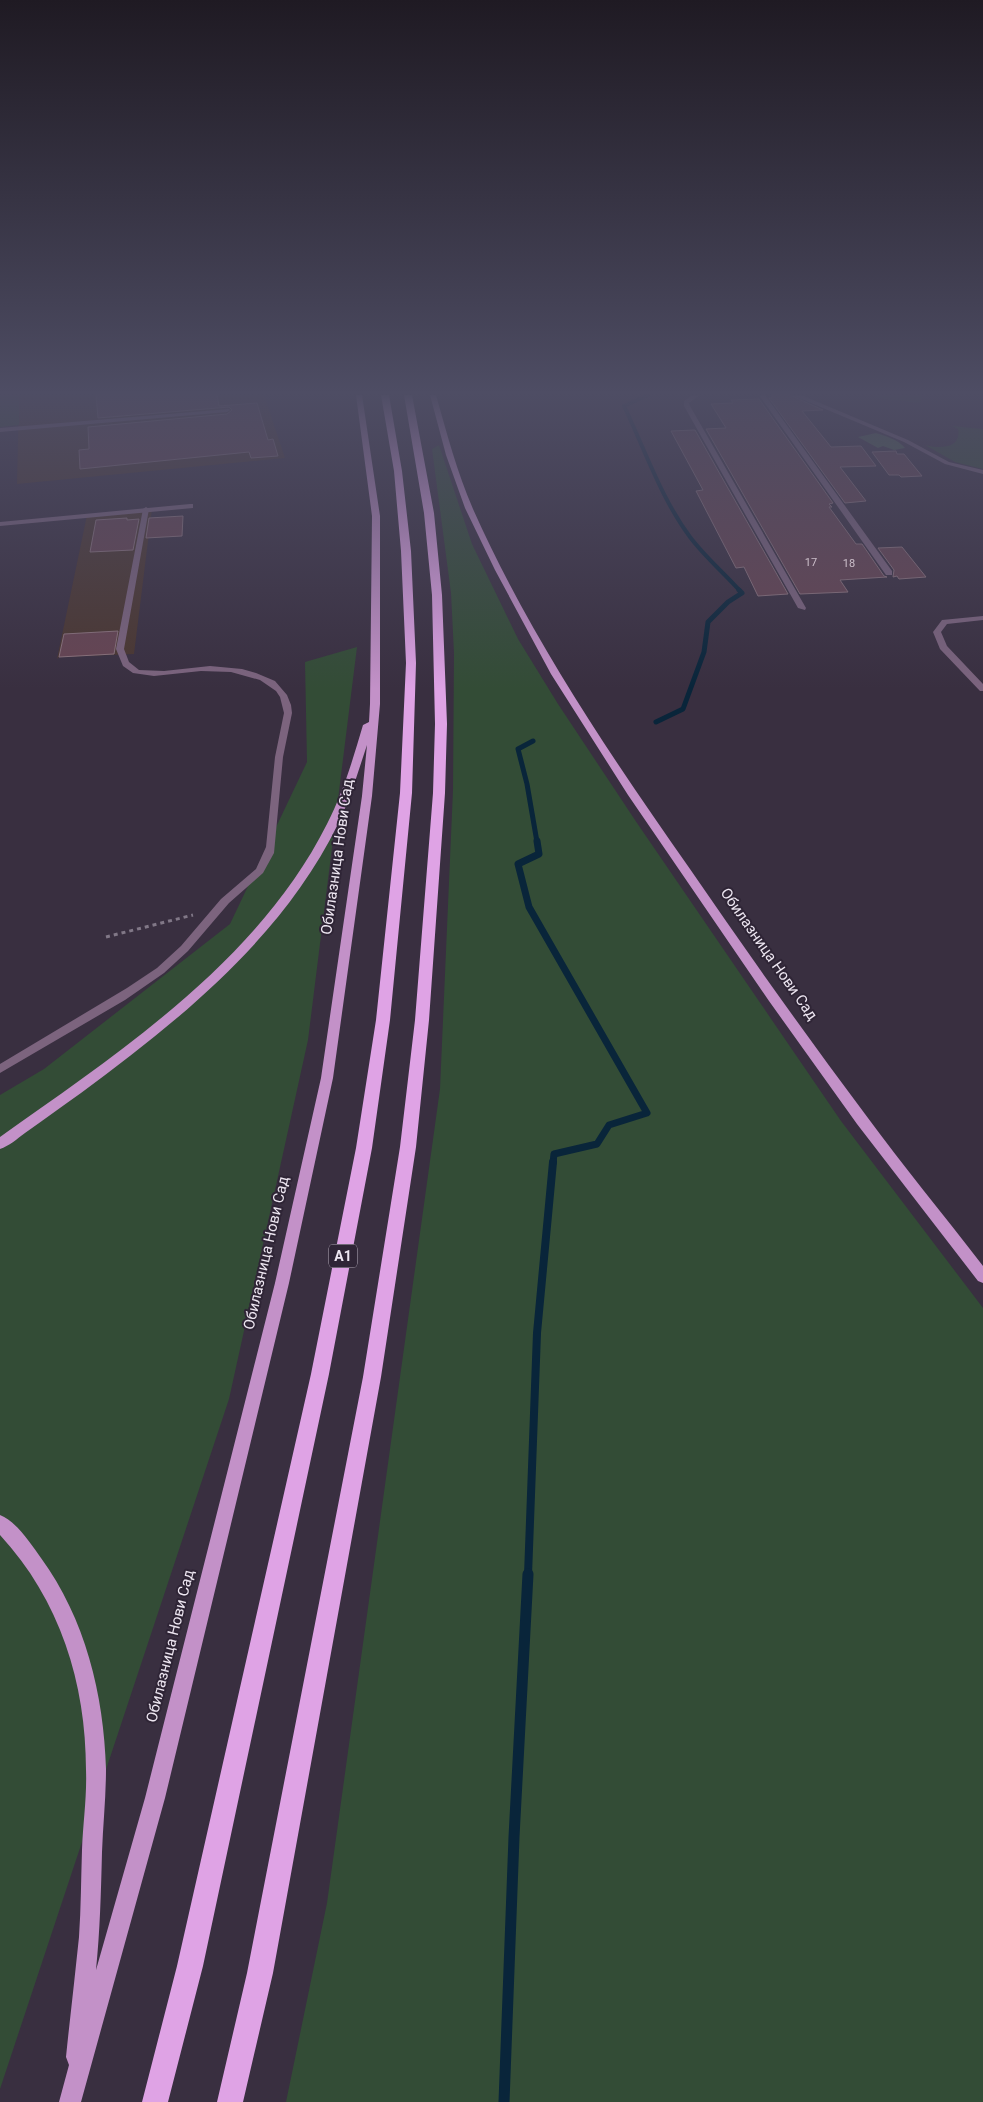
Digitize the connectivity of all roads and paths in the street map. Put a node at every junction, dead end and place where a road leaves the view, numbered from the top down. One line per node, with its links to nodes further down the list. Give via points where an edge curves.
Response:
1 (373, 493): 14 (main road, Обилазница Нови Сад, via 377,603)
2 (400, 493): 22 (highway, A1, via 411,663 406,793 382,1020 364,1148 320,1374 190,1966)
3 (425, 493): 23 (highway, via 437,595 441,724 422,1020 408,1146 372,1377 260,1973)
4 (463, 493): 19 (main road, Обилазница Нови Сад, via 499,570 556,674 633,795 773,998)
5 (737, 493): 11 (street)
6 (832, 493): 10 (street)
7 (190, 506): 8 (street)
8 (146, 509): 9 (street); 15 (lane, via 120,649 123,660 131,670 143,673 203,669 241,671 279,688 289,708 279,752 272,840 267,860 253,877)
9 (0, 524)
10 (889, 573)
11 (802, 608)
12 (983, 618): 13 (lane, via 945,622 936,632 943,647)
13 (983, 689)
14 (375, 704): 18 (main road, via 343,803 304,875 265,925 214,977 154,1029); 21 (main road, Обилазница Нови Сад, via 366,805 327,1078 282,1283 155,1798)
15 (217, 908): 16 (path); 17 (lane, via 179,955 148,980)
16 (106, 937)
17 (0, 1069)
18 (0, 1144)
19 (983, 1277)
20 (0, 1523): 21 (main road, via 29,1554 59,1605 75,1640 92,1722 96,1769 88,1947)
21 (71, 2098)
22 (155, 2102)
23 (230, 2102)

